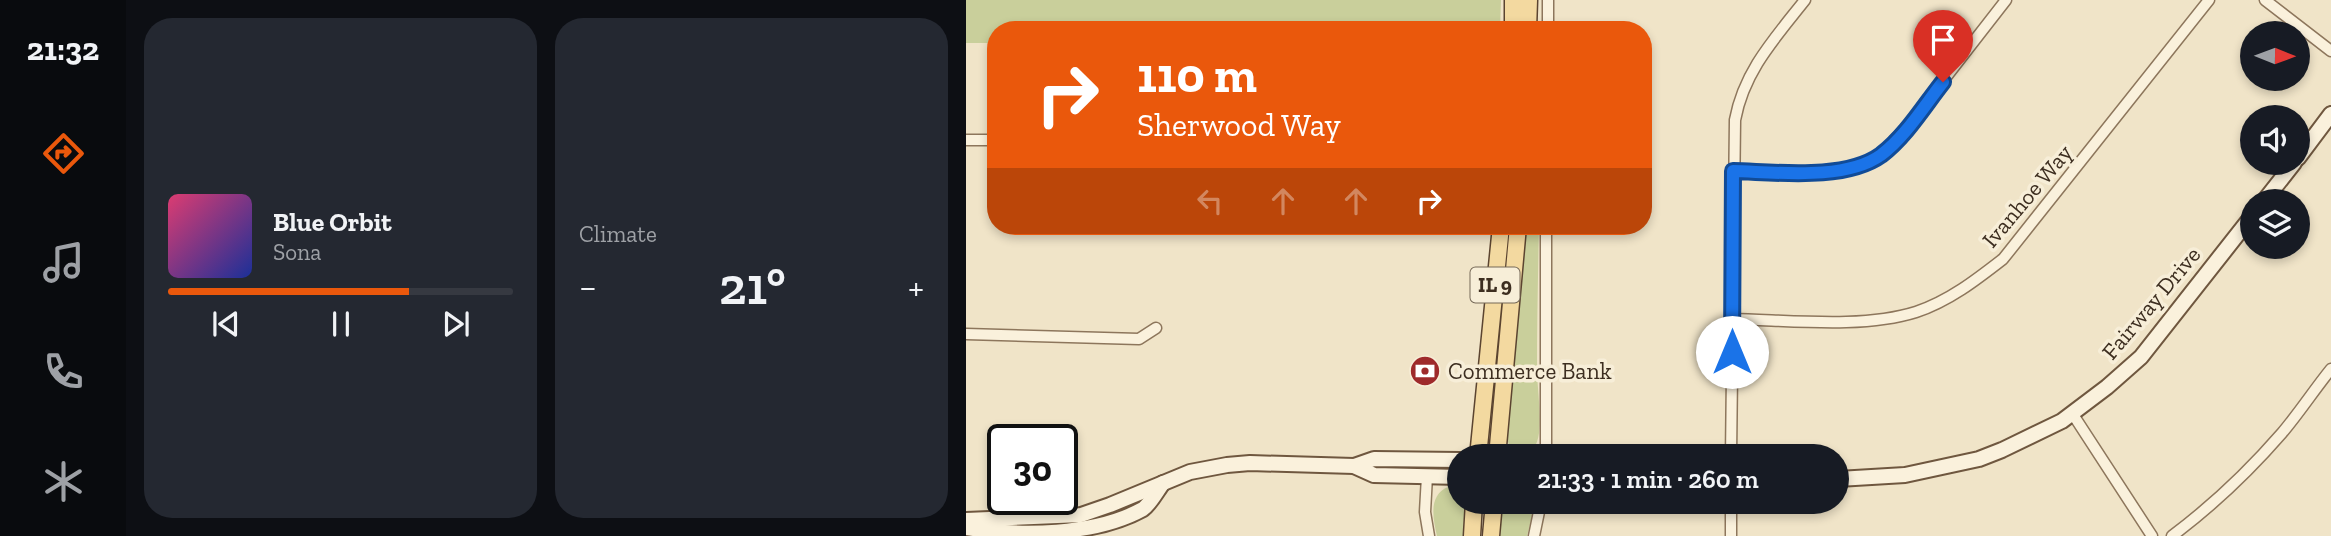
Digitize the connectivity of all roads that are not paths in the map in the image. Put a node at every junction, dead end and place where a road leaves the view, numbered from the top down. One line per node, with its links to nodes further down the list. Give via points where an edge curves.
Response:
1 (1513, 0): 8 (main road)
2 (1529, 0): 9 (main road)
3 (1548, 0): 10 (street)
4 (1805, 0): 16 (street, via 1745,82 1735,120)
5 (2006, 0): 16 (street, via 1912,122 1880,156 1860,166 1826,171)
6 (2209, 0): 23 (street, Ivanhoe Way, via 2003,259 1968,288 1894,317 1858,321)
7 (2265, 0): 11 (street)
8 (1513, 21)
9 (1528, 21)
10 (1548, 21)
11 (2331, 51)
12 (2331, 114): 15 (main road)
13 (966, 140): 14 (street)
14 (987, 140)
15 (2310, 142)
16 (1733, 171): 23 (street)
17 (2285, 175): 18 (main road)
18 (2273, 189)
19 (2240, 231): 27 (main road, Fairway Drive, via 2141,357)
20 (1500, 235): 28 (main road, IL 9)
21 (1517, 235): 29 (main road, IL 9)
22 (1546, 235): 30 (street)
23 (1732, 319): 31 (street)
24 (1156, 328): 25 (street, via 1139,339)
25 (966, 334)
26 (2331, 369): 53 (street, via 2282,433 2233,485)
27 (2072, 413): 36 (main road, Fairway Drive, via 1979,459 1905,475); 52 (street)
28 (1479, 444)
29 (1498, 444)
30 (1546, 444)
31 (1731, 444)
32 (1447, 460): 33 (main road, via 1374,459)
33 (1354, 466): 34 (main road, via 1374,475); 37 (main road, via 1227,465)
34 (1427, 476): 35 (main road); 47 (street)
35 (1447, 477)
36 (1849, 478)
37 (1163, 483): 42 (main road, via 1096,511); 46 (main road, via 1133,515 1097,529)
38 (1473, 514): 48 (main road)
39 (1493, 514): 49 (main road)
40 (1539, 514): 50 (street)
41 (1731, 514): 51 (street)
42 (1063, 517): 43 (main road); 46 (street)
43 (966, 520)
44 (966, 528): 45 (main road)
45 (1030, 535): 46 (main road)
46 (1063, 535)
47 (1429, 536)
48 (1472, 536)
49 (1491, 536)
50 (1534, 536)
51 (1731, 536)
52 (2152, 536)
53 (2172, 536)

